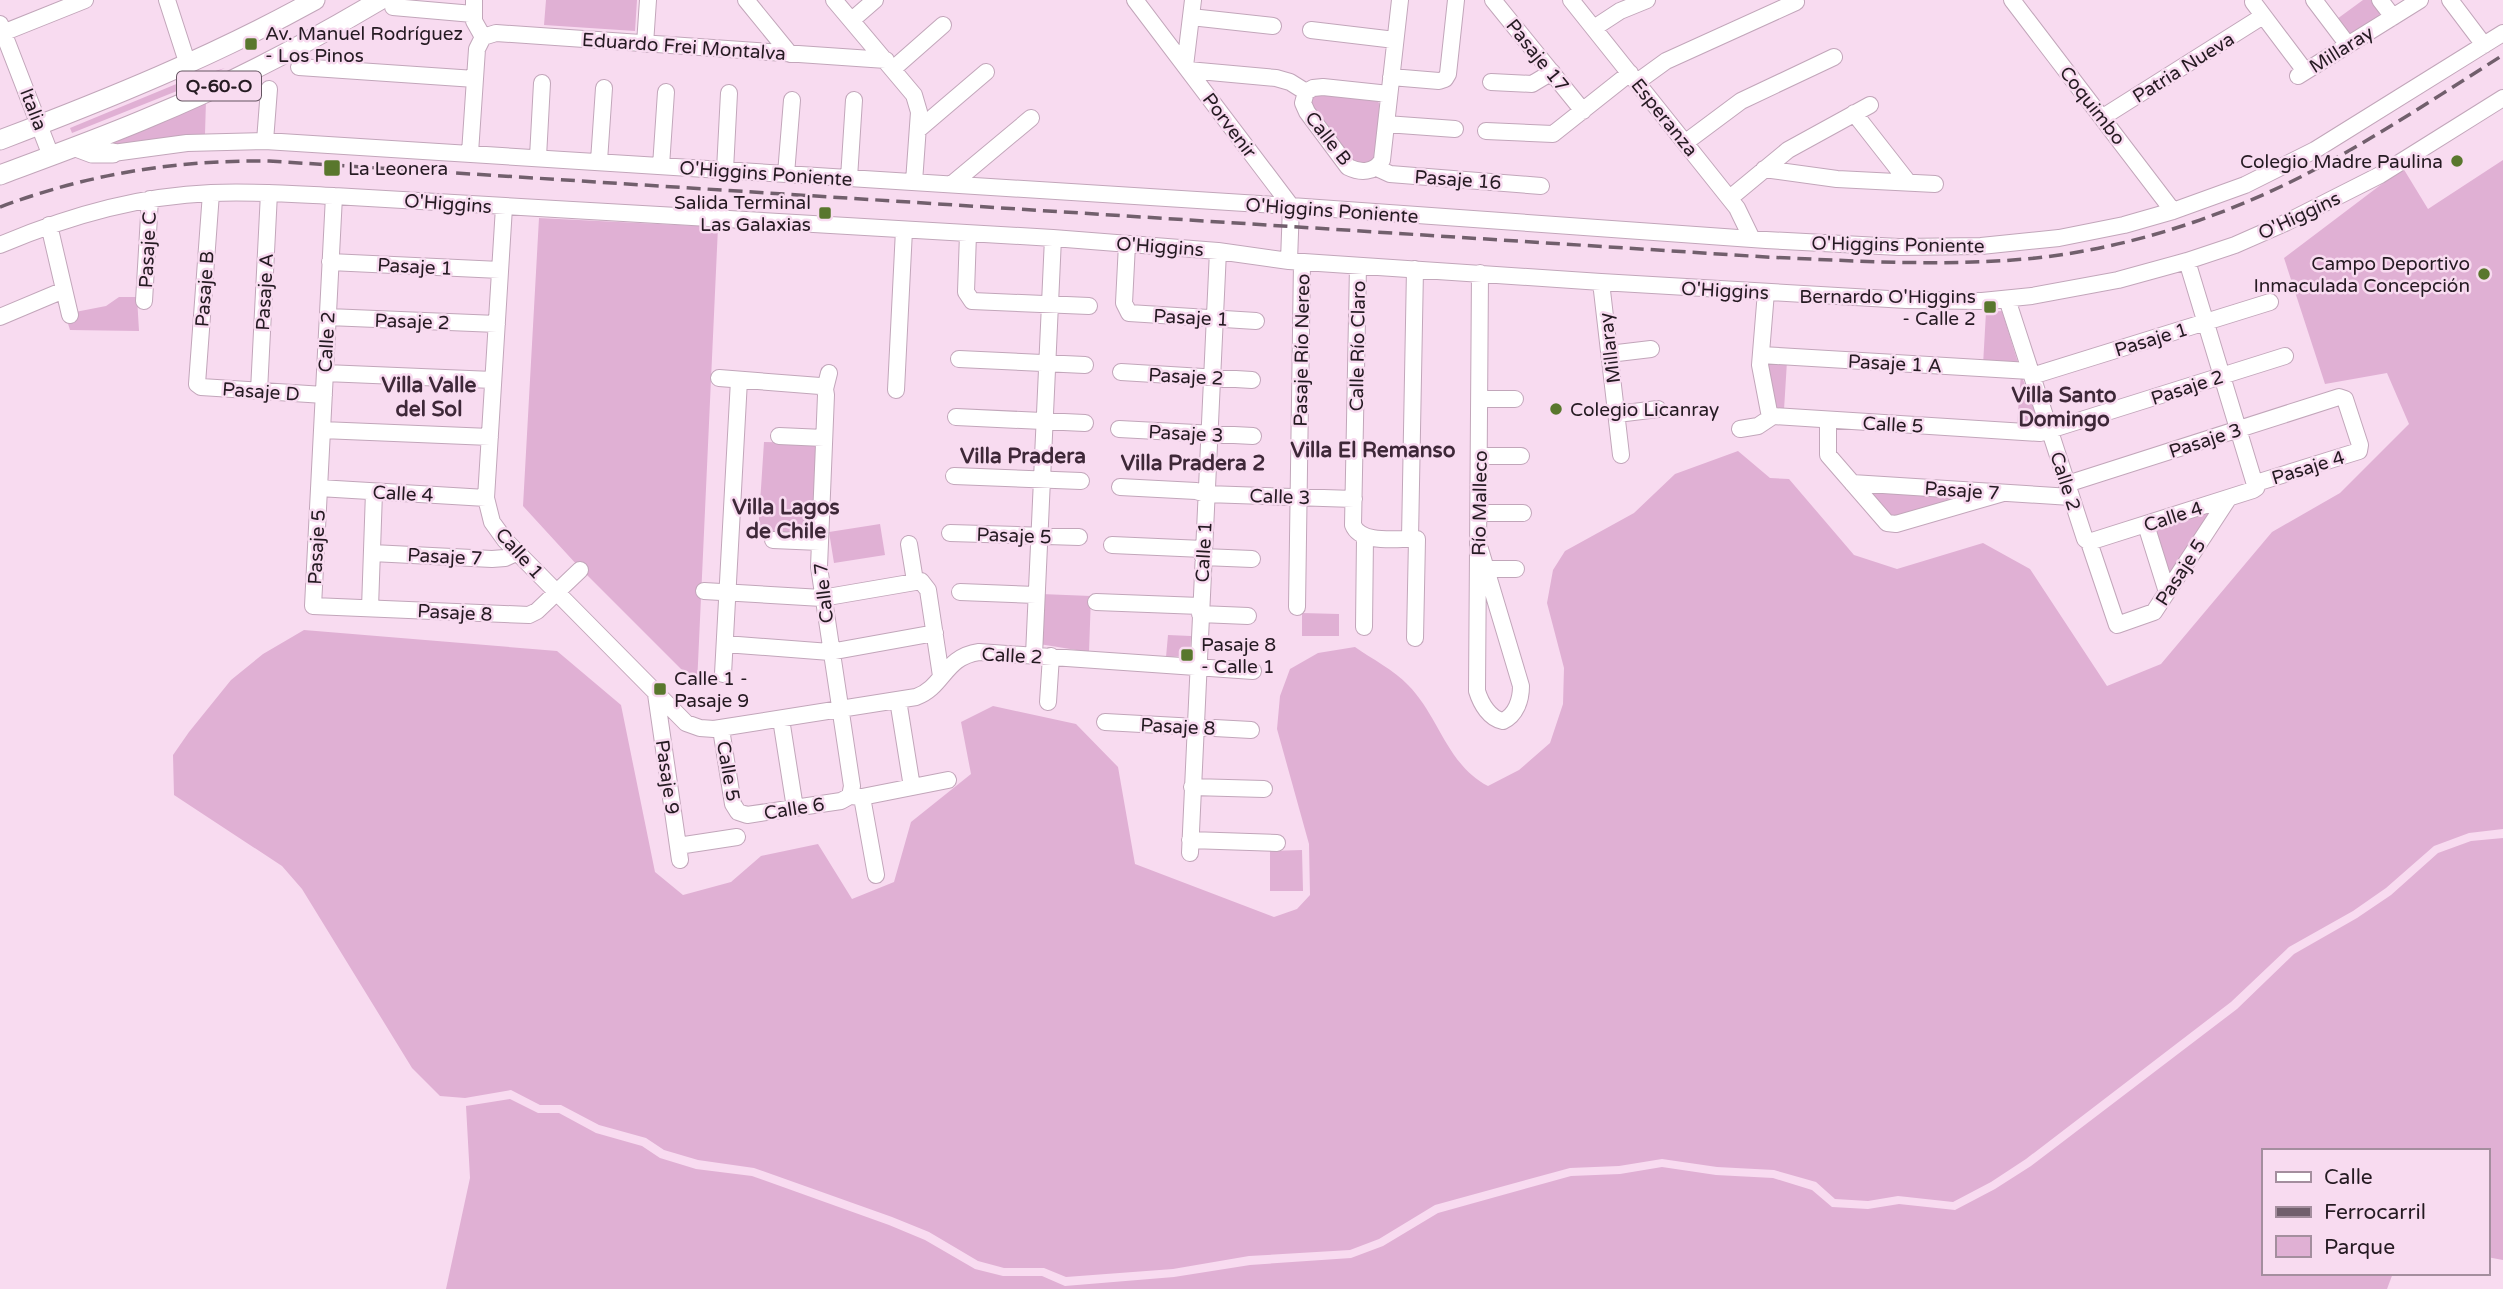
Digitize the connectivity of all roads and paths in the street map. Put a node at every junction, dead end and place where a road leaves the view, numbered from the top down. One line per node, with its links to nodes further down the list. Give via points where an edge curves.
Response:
1 (85, 0): 32 (street)
2 (167, 0): 42 (street)
3 (315, 0): 42 (main road, Q-60-O)
4 (648, 0): 37 (street)
5 (746, 0): 40 (street)
6 (834, 0): 28 (street)
7 (875, 0): 28 (street)
8 (1135, 0): 45 (street, Porvenir)
9 (1193, 0): 26 (street)
10 (1400, 0): 36 (street, Calle B)
11 (1456, 0): 48 (street, via 1445,79)
12 (1493, 0): 47 (street, Pasaje 17)
13 (1571, 0): 31 (street, Esperanza)
14 (1647, 0): 31 (street)
15 (2012, 0): 65 (street, Coquimbo)
16 (2314, 0): 38 (street)
17 (2380, 0): 27 (street)
18 (2420, 0): 27 (street, Millaray)
19 (2450, 0): 39 (street)
20 (1796, 2): 49 (street)
21 (2253, 2): 25 (street)
22 (386, 4): 23 (street); 75 (main road, Q-60-O, via 240,76)
23 (425, 5): 24 (street)
24 (474, 7): 35 (street, via 475,27)
25 (2263, 16): 38 (street, Millaray, via 2302,74); 65 (street, Patria Nueva)
26 (1191, 17): 30 (street); 45 (street)
27 (2393, 17): 38 (street, Millaray)
28 (852, 20): 43 (street)
29 (943, 25): 43 (street)
30 (1273, 26)
31 (1594, 28): 49 (street, Esperanza)
32 (1, 30): 67 (street, Italia)
33 (1311, 30): 36 (street)
34 (2503, 33): 39 (street, O'Higgins Poniente)
35 (483, 37): 37 (street, Eduardo Frei Montalva, via 496,33); 50 (street)
36 (1395, 40): 48 (street, Calle B)
37 (645, 44): 40 (street, Eduardo Frei Montalva)
38 (2348, 45)
39 (2484, 45): 100 (street, O'Higgins Poniente, via 2293,163)
40 (790, 54): 43 (street, Eduardo Frei Montalva)
41 (1834, 57): 74 (street, via 1741,101)
42 (188, 65): 67 (main road, Q-60-O)
43 (889, 65): 70 (street, via 914,95)
44 (299, 67): 50 (street)
45 (1187, 68): 56 (street, via 1284,80); 98 (street, Porvenir)
46 (985, 72): 70 (street)
47 (1552, 72): 51 (street, via 1532,84); 63 (street, Pasaje 17)
48 (1391, 77): 58 (street, Calle B)
49 (1633, 78): 63 (street); 74 (street, Esperanza)
50 (475, 79): 77 (street)
51 (1491, 82)
52 (542, 83): 79 (street)
53 (604, 88): 80 (street)
54 (269, 89): 73 (street)
55 (666, 92): 81 (street)
56 (1307, 92): 58 (street, Calle B, via 1324,87); 82 (street, Calle B, via 1303,103 1307,112 1345,164 1357,171)
57 (729, 93): 84 (street)
58 (1389, 94): 68 (street, Calle B)
59 (2503, 98): 109 (street, O'Higgins, via 2355,189 2260,234)
60 (792, 100): 85 (street)
61 (854, 100): 87 (street)
62 (1871, 105): 64 (street)
63 (1583, 111): 71 (street, via 1551,135)
64 (1854, 113): 83 (street, via 1800,142); 89 (street)
65 (2103, 117): 100 (street, Coquimbo)
66 (1031, 118): 90 (street)
67 (40, 124): 72 (main road, Q-60-O); 78 (street, Italia)
68 (1386, 124): 69 (street); 82 (street, Calle B)
69 (1455, 129)
70 (918, 130): 88 (street)
71 (1486, 131)
72 (0, 140)
73 (265, 141): 76 (street, O'Higgins Poniente, via 207,142); 77 (street, O'Higgins Poniente)
74 (1686, 142): 96 (street, Esperanza)
75 (76, 147): 76 (main road); 78 (main road, Q-60-O)
76 (113, 153)
77 (470, 153): 79 (street, O'Higgins Poniente)
78 (51, 156): 86 (main road, Q-60-O)
79 (538, 157): 80 (street, O'Higgins Poniente)
80 (600, 162): 81 (street, O'Higgins Poniente)
81 (661, 166): 84 (street, O'Higgins Poniente)
82 (1377, 167): 92 (street, Pasaje 16, via 1390,174)
83 (1764, 169): 89 (street); 96 (street)
84 (725, 170): 85 (street, O'Higgins Poniente)
85 (786, 174): 87 (street, O'Higgins Poniente)
86 (0, 175)
87 (849, 178): 88 (street, O'Higgins Poniente)
88 (914, 182): 90 (street, O'Higgins Poniente)
89 (1908, 183): 91 (street)
90 (952, 184): 98 (street, O'Higgins Poniente)
91 (1935, 184)
92 (1541, 186)
93 (211, 193): 94 (street, O'Higgins); 97 (street, O'Higgins); 148 (street, Pasaje B)
94 (269, 193): 95 (street, O'Higgins); 151 (street, Pasaje A)
95 (334, 196): 99 (street, O'Higgins); 110 (street, Calle 2)
96 (1730, 198): 105 (street, Esperanza)
97 (150, 199): 101 (street, O'Higgins); 120 (street, Pasaje C)
98 (1291, 206): 105 (street, O'Higgins Poniente); 111 (street)
99 (503, 207): 102 (street, O'Higgins); 114 (street, Calle 1)
100 (2173, 211): 105 (street, O'Higgins Poniente, via 2081,234 1981,246 1899,247)
101 (49, 225): 107 (street, O'Higgins); 117 (street)
102 (904, 230): 103 (street, O'Higgins); 150 (street)
103 (968, 234): 104 (street, O'Higgins); 122 (street, via 969,299)
104 (1053, 239): 106 (street, O'Higgins); 122 (street)
105 (1752, 239)
106 (1128, 244): 108 (street, O'Higgins); 127 (street, Pasaje 1, via 1127,311)
107 (0, 245)
108 (1218, 251): 111 (street, O'Higgins); 127 (street, Calle 1)
109 (2188, 261): 119 (street, O'Higgins, via 2118,280); 129 (street)
110 (330, 262): 114 (street, Pasaje 1); 126 (street, Calle 2)
111 (1296, 262): 112 (street, O'Higgins); 187 (street, Pasaje Río Nereo)
112 (1358, 266): 113 (street, O'Higgins); 189 (street, Calle Río Claro)
113 (1415, 269): 115 (street, O'Higgins); 198 (street)
114 (500, 270): 130 (street, Calle 1)
115 (1480, 273): 116 (street, O'Higgins); 153 (street, Río Malleco)
116 (1601, 282): 118 (street, O'Higgins); 132 (street, Millaray)
117 (64, 290): 124 (street); 125 (street)
118 (1766, 292): 119 (street, O'Higgins, via 1927,301); 133 (street)
119 (2007, 299): 141 (street, Calle 2)
120 (145, 301)
121 (2270, 302): 129 (street, Pasaje 1)
122 (1049, 305): 123 (street); 136 (street)
123 (1090, 306)
124 (70, 315)
125 (0, 317)
126 (328, 317): 130 (street, Pasaje 2); 139 (street, Calle 2)
127 (1214, 318): 128 (street, Pasaje 1); 143 (street, Calle 1)
128 (1256, 321)
129 (2206, 322): 141 (street, Pasaje 1); 142 (street)
130 (497, 324): 145 (street, Calle 1)
131 (1651, 349): 132 (street)
132 (1609, 354): 156 (street, Millaray)
133 (1761, 355): 141 (street, Pasaje 1 A); 157 (street, via 1764,389)
134 (2285, 356): 142 (street, Pasaje 2)
135 (959, 359): 136 (street)
136 (1047, 363): 137 (street); 160 (street)
137 (1085, 365)
138 (1121, 372): 143 (street, Pasaje 2)
139 (325, 373): 145 (street); 152 (street, Calle 2)
140 (829, 373): 149 (street, Calle 7)
141 (2031, 373): 166 (street, Calle 2)
142 (2223, 376): 164 (street); 166 (street, Pasaje 2)
143 (1211, 377): 147 (street, Pasaje 2); 167 (street, Calle 1)
144 (719, 378): 146 (street)
145 (493, 380): 170 (street, Calle 1)
146 (739, 380): 149 (street); 215 (street)
147 (1252, 380)
148 (198, 385): 151 (street, Pasaje D)
149 (825, 389): 171 (street, Calle 7)
150 (896, 390)
151 (259, 391): 152 (street, Pasaje D)
152 (324, 395): 165 (street, Calle 2)
153 (1480, 399): 154 (street); 173 (street, Río Malleco)
154 (1515, 399)
155 (1658, 409): 156 (street)
156 (1617, 414): 175 (street, Millaray)
157 (1773, 416): 159 (street, Calle 5); 163 (street, Calle 5, via 1758,426)
158 (956, 417): 160 (street)
159 (1828, 420): 166 (street, Calle 5); 179 (street, via 1828,455)
160 (1044, 421): 161 (street); 177 (street)
161 (1085, 424)
162 (1119, 429): 167 (street, Pasaje 3)
163 (1740, 429)
164 (2239, 429): 172 (street, Pasaje 3, via 2343,397); 180 (street); 183 (street, Pasaje 3)
165 (322, 430): 170 (street); 182 (street, Calle 2)
166 (2050, 431): 183 (street, Calle 2)
167 (1209, 434): 169 (street, Pasaje 3); 186 (street, Calle 1)
168 (779, 436): 171 (street)
169 (1253, 436)
170 (490, 437): 188 (street, Calle 1)
171 (824, 438): 200 (street, Calle 7)
172 (2360, 450): 180 (street, Pasaje 4)
173 (1480, 456): 174 (street); 191 (street, Río Malleco)
174 (1521, 456)
175 (1621, 456)
176 (954, 475): 177 (street)
177 (1042, 480): 178 (street); 195 (street)
178 (1081, 481)
179 (1852, 483): 185 (street, Pasaje 7); 185 (street, via 1889,524)
180 (2256, 486): 190 (street, Calle 4)
181 (1120, 487): 186 (street)
182 (319, 488): 184 (street, Calle 4); 221 (street, Pasaje 5)
183 (2069, 491): 185 (street, Pasaje 7); 201 (street, Calle 2)
184 (374, 492): 188 (street, Calle 4); 205 (street)
185 (2003, 493)
186 (1206, 494): 187 (street, Calle 3); 207 (street, Calle 1)
187 (1299, 497): 189 (street, Calle 3); 222 (street, Pasaje Río Nereo)
188 (486, 498): 206 (street, Calle 1, via 492,522)
189 (1354, 499): 197 (street, Calle Río Claro, via 1354,528)
190 (2228, 499): 193 (street, Calle 4); 217 (street, Pasaje 5)
191 (1480, 513): 192 (street); 204 (street, Río Malleco)
192 (1523, 513)
193 (2146, 525): 201 (street, Calle 4); 217 (street)
194 (950, 533): 195 (street, Pasaje 5)
195 (1039, 536): 196 (street, Pasaje 5); 218 (street)
196 (1079, 537)
197 (1365, 537): 198 (street); 227 (street)
198 (1413, 538): 229 (street)
199 (773, 540): 200 (street)
200 (820, 542): 219 (street, Calle 7)
201 (2089, 542): 226 (street, Calle 2)
202 (909, 544): 212 (street)
203 (1112, 545): 207 (street)
204 (1480, 549): 209 (street); 209 (street, Río Malleco, via 1477,691 1493,718 1503,721 1515,710 1521,686)
205 (372, 552): 206 (street, Pasaje 7, via 499,559); 223 (street)
206 (518, 552): 214 (street, Calle 1)
207 (1203, 553): 208 (street); 224 (street, Calle 1)
208 (1252, 559)
209 (1487, 569): 210 (street)
210 (1516, 569)
211 (580, 570): 214 (street, Pasaje 8)
212 (915, 581): 219 (street); 228 (street, via 927,587)
213 (704, 590): 215 (street)
214 (557, 592): 223 (street, Pasaje 8, via 529,615); 238 (street, Calle 1)
215 (728, 592): 219 (street); 230 (street)
216 (960, 592): 218 (street)
217 (2167, 592): 226 (street, Pasaje 5, via 2154,612)
218 (1036, 595): 232 (street)
219 (822, 598): 231 (street, Calle 7)
220 (1096, 602): 224 (street)
221 (313, 606): 223 (street, Pasaje 8)
222 (1297, 607)
223 (370, 608)
224 (1200, 610): 225 (street); 234 (street, Calle 1)
225 (1248, 616)
226 (2117, 625)
227 (1364, 627)
228 (934, 633): 231 (street); 237 (street)
229 (1415, 638)
230 (725, 645): 231 (street); 236 (street)
231 (830, 653): 241 (street, Calle 7)
232 (1034, 655): 233 (street, Calle 2); 237 (street, Calle 2, via 971,653 958,658)
233 (1051, 656): 234 (street, Calle 2); 240 (street)
234 (1197, 667): 235 (street); 244 (street, Calle 1)
235 (1253, 671)
236 (723, 674)
237 (941, 676): 239 (street, Calle 2, via 926,693)
238 (656, 694): 245 (street, Calle 1, via 687,723); 254 (street, Pasaje 9, via 679,853)
239 (898, 700): 241 (street, Calle 2); 248 (street)
240 (1048, 702)
241 (840, 710): 242 (street, Calle 2); 251 (street, Calle 7)
242 (781, 719): 245 (street, Calle 2); 252 (street)
243 (1105, 722): 244 (street, Pasaje 8)
244 (1195, 727): 246 (street, Pasaje 8); 249 (street, Calle 1)
245 (721, 729): 253 (street, Calle 5)
246 (1251, 730)
247 (948, 780): 248 (street, Calle 6)
248 (912, 787): 251 (street, Calle 6)
249 (1192, 787): 250 (street); 255 (street, Calle 1, via 1190,846)
250 (1264, 789)
251 (856, 796): 252 (street, Calle 6); 256 (street, Calle 7)
252 (795, 808): 253 (street, Calle 6, via 747,815)
253 (738, 812): 254 (street, Calle 5)
254 (737, 842)
255 (1277, 843)
256 (876, 875)

